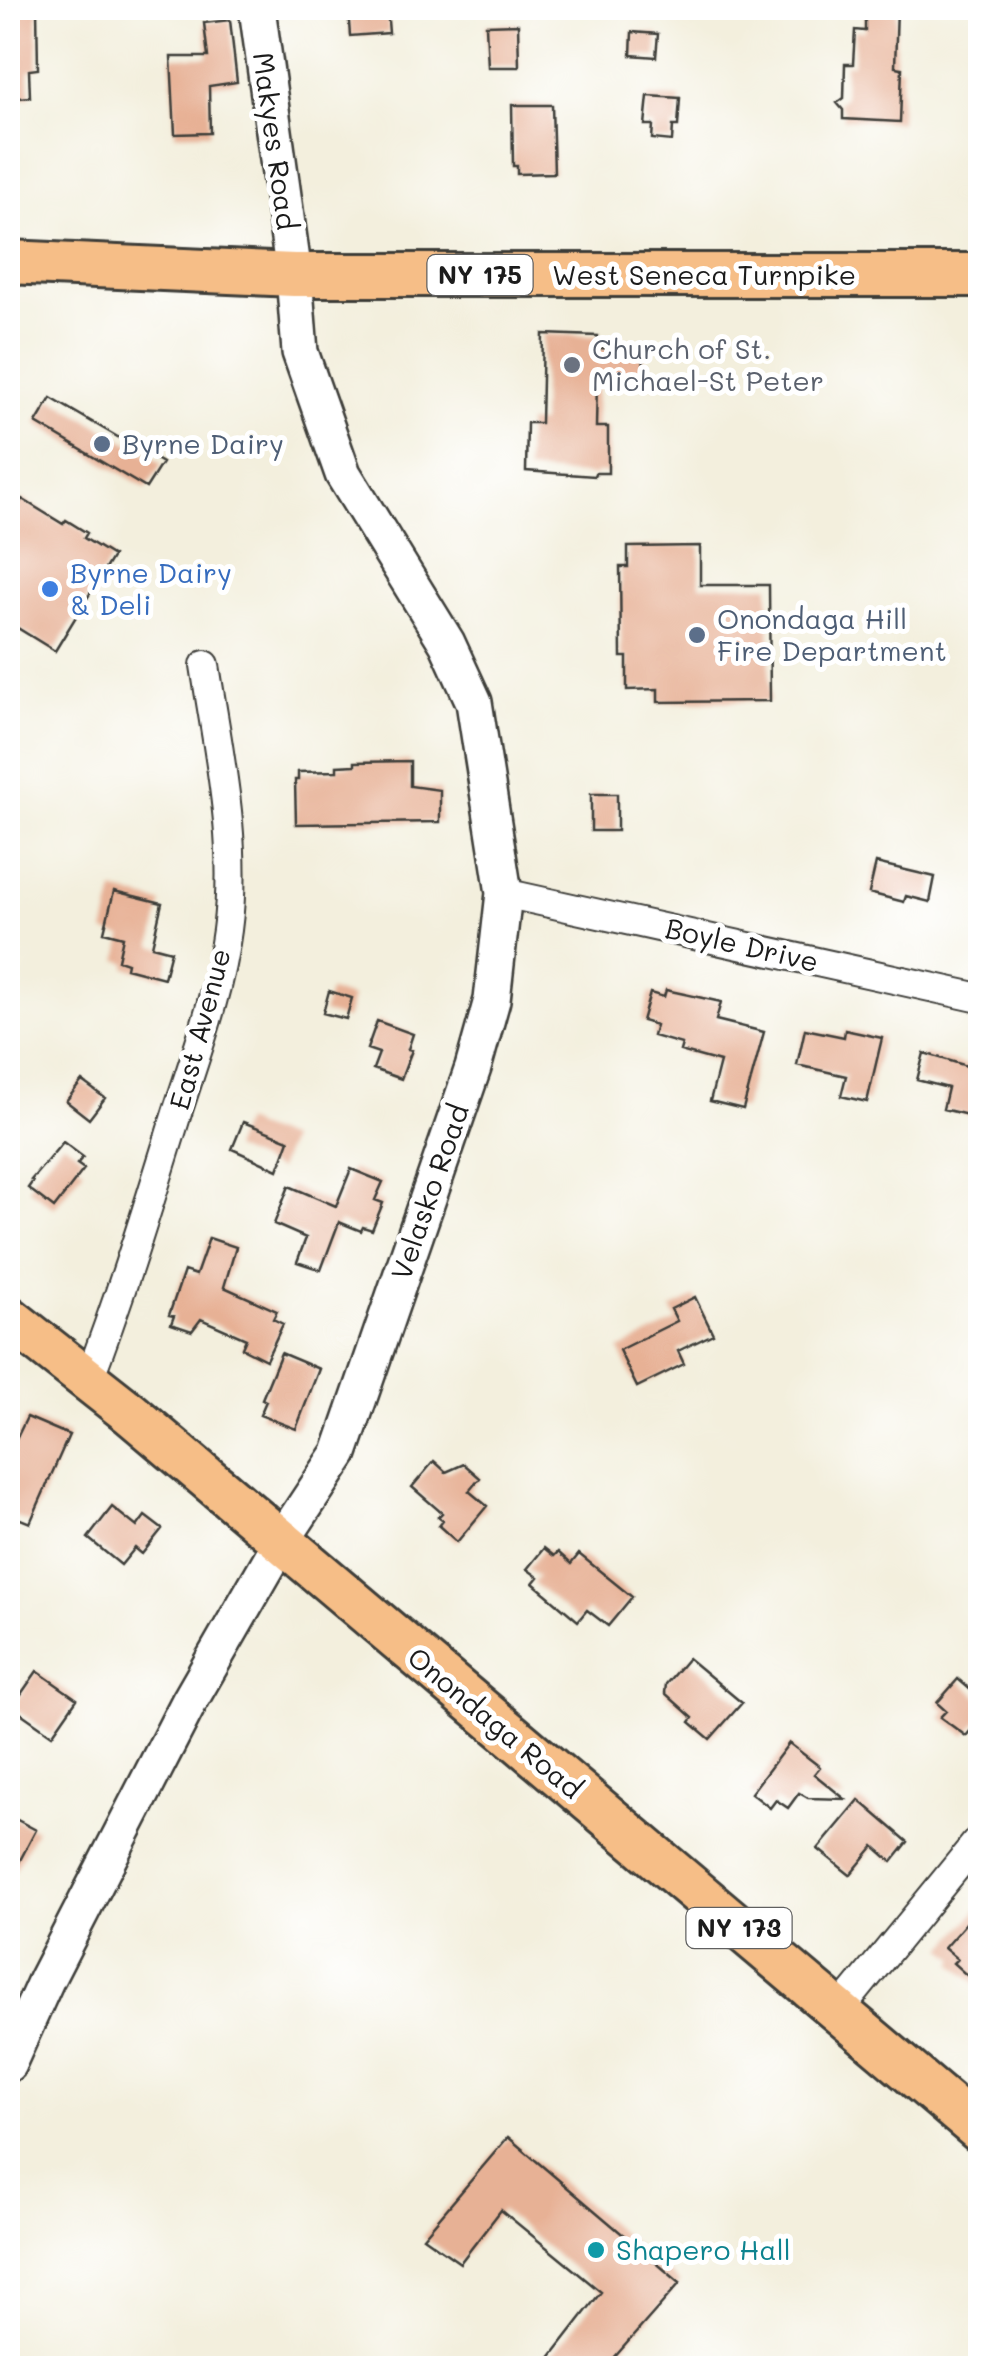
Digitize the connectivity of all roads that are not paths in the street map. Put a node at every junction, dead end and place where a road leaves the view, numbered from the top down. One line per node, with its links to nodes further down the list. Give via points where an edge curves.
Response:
1 (257, 8): 3 (street, Makyes Road)
2 (8, 262): 3 (main road, West Seneca Turnpike / NY 175)
3 (294, 275): 4 (main road, West Seneca Turnpike / NY 175); 6 (street, Velasko Road, via 300,352 344,474 447,644 474,702)
4 (980, 275)
5 (205, 664): 9 (street, East Avenue, via 227,816 228,930 198,1045)
6 (504, 893): 7 (street, Boyle Drive); 10 (street, Velasko Road, via 492,1000 442,1160 340,1453)
7 (980, 998)
8 (8, 1317): 9 (main road, Onondaga Road / NY 173)
9 (88, 1381): 10 (main road, Onondaga Road / NY 173)
10 (282, 1542): 12 (main road, Onondaga Road / NY 173); 13 (street, Velasko Road, via 189,1702)
11 (980, 1838): 12 (street)
12 (838, 2012): 14 (main road, Onondaga Road / NY 173)
13 (8, 2064)
14 (980, 2131)

